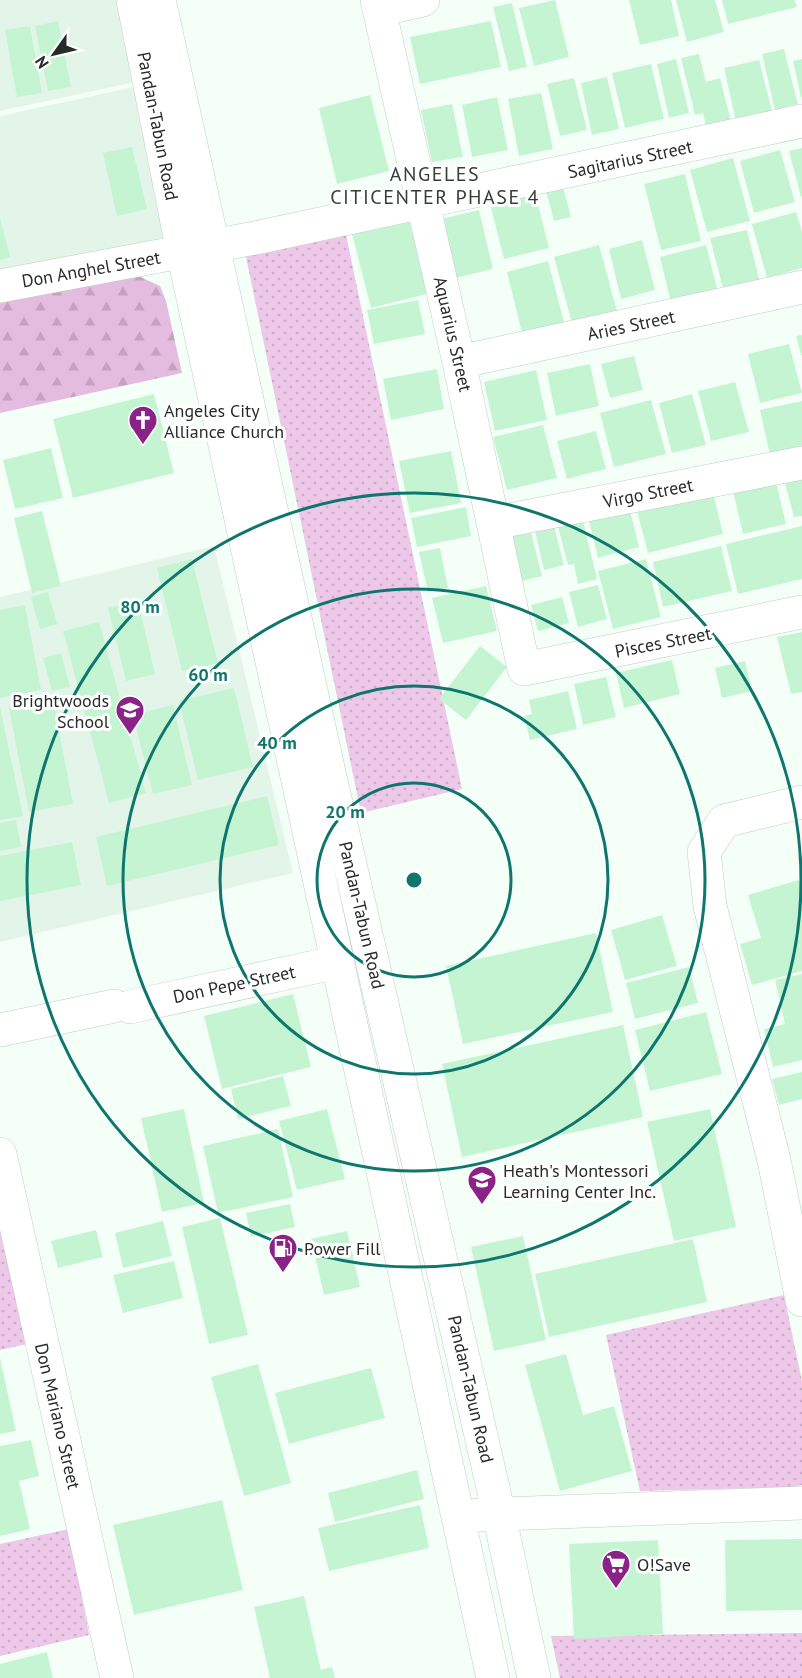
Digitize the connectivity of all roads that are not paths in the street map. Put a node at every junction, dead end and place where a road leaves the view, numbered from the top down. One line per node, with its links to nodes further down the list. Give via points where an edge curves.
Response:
1 (133, 0): 7 (street, Pandan-Tabun Road)
2 (159, 0): 7 (street, Pandan-Tabun Road)
3 (423, 0): 4 (street)
4 (378, 5): 6 (street, Aquarius Street)
5 (802, 121): 6 (street, Sagitarius Street)
6 (423, 203): 7 (street, Sagitarius Street); 10 (street, Aquarius Street)
7 (197, 249): 8 (street, Don Anghel Street); 16 (street, Pandan-Tabun Road); 21 (street, Pandan-Tabun Road)
8 (0, 286)
9 (802, 287): 10 (street, Aries Street)
10 (459, 362): 12 (street, Aquarius Street)
11 (802, 463): 12 (street, Virgo Street)
12 (494, 522): 14 (street, Aquarius Street)
13 (802, 612): 14 (street, Pisces Street)
14 (524, 669)
15 (802, 802): 19 (street, via 724,821 704,852 710,906 774,1160)
16 (338, 962): 17 (street, Don Pepe Street); 22 (street, Pandan-Tabun Road)
17 (0, 1030)
18 (0, 1154): 23 (street, Don Mariano Street)
19 (802, 1300)
20 (802, 1503): 21 (street)
21 (499, 1514): 22 (street); 25 (street, Pandan-Tabun Road)
22 (459, 1516): 24 (street, Pandan-Tabun Road)
23 (117, 1678)
24 (493, 1678)
25 (534, 1678)

